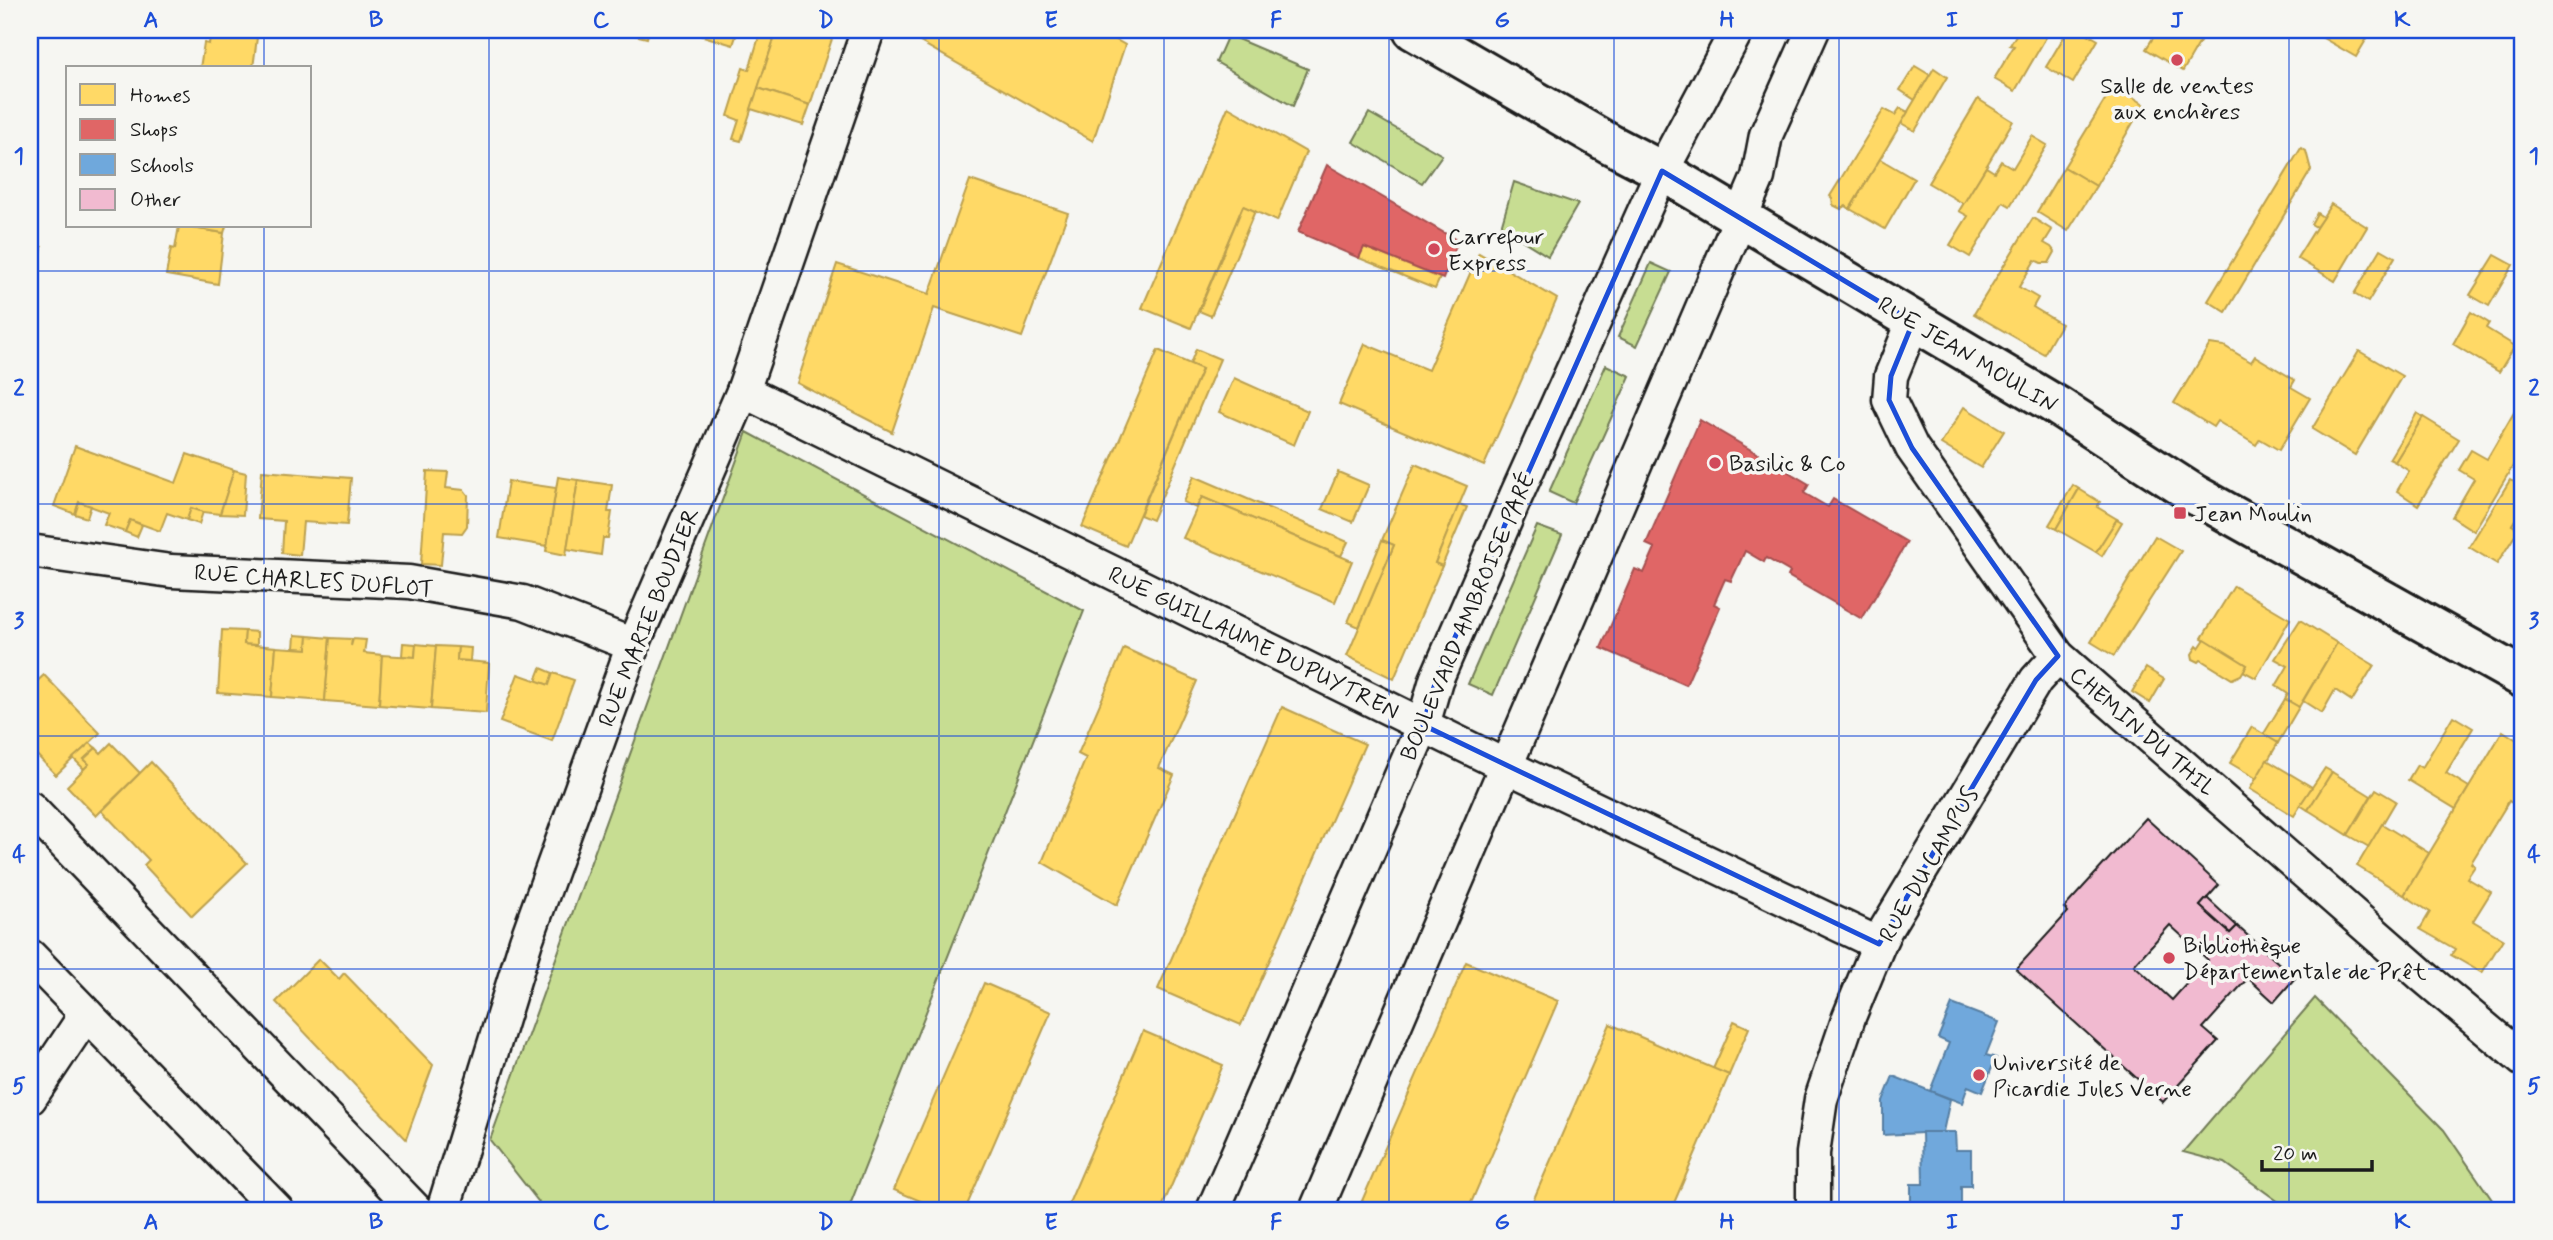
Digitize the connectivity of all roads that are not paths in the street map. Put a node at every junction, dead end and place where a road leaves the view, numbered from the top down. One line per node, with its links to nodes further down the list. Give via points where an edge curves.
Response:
1 (868, 30): 8 (street, RUE MARIE BOUDIER)
2 (1413, 30): 5 (main road, RUE JEAN MOULIN)
3 (1737, 30): 5 (street, BOULEVARD AMBROISE PARÉ)
4 (1814, 30): 6 (street, via 1766,135 1758,177)
5 (1662, 171): 6 (main road, RUE JEAN MOULIN); 13 (street, BOULEVARD AMBROISE PARÉ, via 1436,680)
6 (1740, 218): 7 (main road, RUE JEAN MOULIN); 14 (street)
7 (1913, 322): 11 (street, CHEMIN DU THIL, via 1891,376 1889,400 1912,448); 12 (main road, RUE JEAN MOULIN, via 2059,407 2194,494)
8 (743, 391): 10 (street, RUE MARIE BOUDIER); 13 (street, RUE GUILLAUME DUPUYTREN)
9 (30, 551): 10 (street, RUE CHARLES DUFLOT, via 171,571 408,582 523,602)
10 (633, 645): 23 (street, RUE MARIE BOUDIER, via 526,941)
11 (2058, 656): 16 (street, RUE DU CAMPUS, via 2036,680); 19 (street, CHEMIN DU THIL)
12 (2523, 678)
13 (1423, 724): 14 (street, RUE GUILLAUME DUPUYTREN); 24 (street, BOULEVARD AMBROISE PARÉ)
14 (1506, 766): 16 (street, RUE GUILLAUME DUPUYTREN); 25 (street)
15 (30, 808): 22 (street)
16 (1879, 944): 26 (street, RUE DU CAMPUS, via 1821,1099 1813,1153)
17 (30, 956): 18 (street)
18 (86, 1014): 20 (street); 21 (street)
19 (2523, 1060)
20 (30, 1098)
21 (276, 1210)
22 (416, 1210)
23 (443, 1210)
24 (1213, 1210)
25 (1316, 1210)
26 (1813, 1210)

